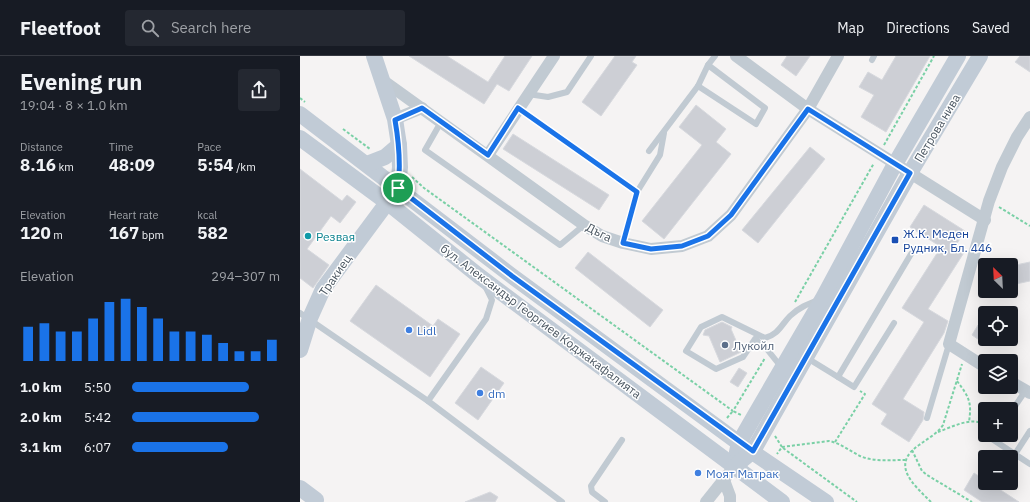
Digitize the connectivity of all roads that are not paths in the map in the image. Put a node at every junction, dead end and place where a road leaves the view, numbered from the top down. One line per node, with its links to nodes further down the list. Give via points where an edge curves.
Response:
1 (374, 56): 10 (main road)
2 (554, 56): 12 (street)
3 (591, 56): 12 (lane, via 566,92 548,97)
4 (715, 56): 9 (lane)
5 (736, 56): 17 (street)
6 (838, 56): 17 (street, Дъга)
7 (958, 56): 27 (main road, Петрова нива)
8 (980, 56): 28 (main road, Петрова нива)
9 (708, 65): 11 (lane); 11 (lane, via 765,108 756,124)
10 (382, 79): 13 (street, Дъга); 18 (main road)
11 (698, 86): 21 (lane)
12 (528, 94): 16 (street)
13 (409, 100): 15 (street, Дъга); 18 (street)
14 (303, 108): 26 (main road, бул. Александър Георгиев Коджакафалията)
15 (422, 108): 18 (street); 20 (street, Дъга)
16 (518, 108): 25 (street); 30 (lane)
17 (808, 109): 27 (street); 34 (street, Дъга, via 731,215 708,236 682,246 651,249)
18 (393, 112): 23 (main road)
19 (1030, 117): 32 (street, via 1002,167)
20 (441, 122): 25 (street, Дъга); 33 (lane, via 425,150 560,245)
21 (664, 131): 24 (lane); 30 (lane, via 660,155)
22 (300, 138): 31 (main road, бул. Александър Георгиев Коджакафалията)
23 (400, 145): 26 (main road, via 384,157); 29 (main road)
24 (649, 151)
25 (488, 155): 33 (street, Дъга)
26 (367, 164): 29 (main road, бул. Александър Георгиев Коджакафалията)
27 (895, 164): 28 (street); 37 (main road, Петрова нива)
28 (910, 173): 32 (street); 43 (main road, Петрова нива)
29 (398, 188): 31 (main road, Тракиец); 55 (main road, бул. Александър Георгиев Коджакафалията, via 512,276)
30 (637, 192): 34 (lane)
31 (388, 203): 36 (main road, бул. Александър Георгиев Коджакафалията); 38 (main road, Тракиец)
32 (985, 220): 41 (street)
33 (584, 225): 34 (street, Дъга, via 602,236)
34 (623, 243)
35 (911, 254): 46 (lane)
36 (479, 276): 49 (lane, via 492,300 486,319); 61 (main road, бул. Александър Георгиев Коджакафалията)
37 (823, 298): 40 (lane, via 806,304 791,315 774,336); 45 (main road, Петрова нива)
38 (305, 316): 42 (main road, Тракиец); 49 (lane)
39 (894, 323): 46 (lane, via 854,387)
40 (756, 336): 40 (lane, via 722,317 701,327 686,351 716,369 743,357); 45 (lane)
41 (949, 344): 44 (street); 51 (lane)
42 (300, 350)
43 (806, 358): 46 (lane); 58 (main road, Петрова нива)
44 (978, 363)
45 (782, 368): 55 (main road, Петрова нива)
46 (838, 377)
47 (1018, 386): 48 (street)
48 (1028, 392): 50 (lane)
49 (428, 401): 65 (lane)
50 (1018, 404)
51 (927, 418)
52 (1030, 431): 57 (lane)
53 (622, 440): 66 (lane, via 591,486 592,492)
54 (995, 442): 56 (lane)
55 (740, 443): 58 (main road, бул. Александър Георгиев Коджакафалията); 61 (main road, Петрова нива)
56 (1008, 450)
57 (1018, 450)
58 (753, 451): 61 (main road, Петрова нива); 70 (main road, бул. Александър Георгиев Коджакафалията)
59 (1018, 456): 60 (lane)
60 (1030, 464)
61 (734, 467): 62 (street, Петрова нива); 69 (main road, бул. Александър Георгиев Коджакафалията)
62 (724, 480): 67 (street, Петрова нива); 68 (street)
63 (300, 488): 64 (main road)
64 (317, 501)
65 (562, 502)
66 (606, 502)
67 (706, 502)
68 (730, 502)
69 (782, 502)
70 (826, 502)

